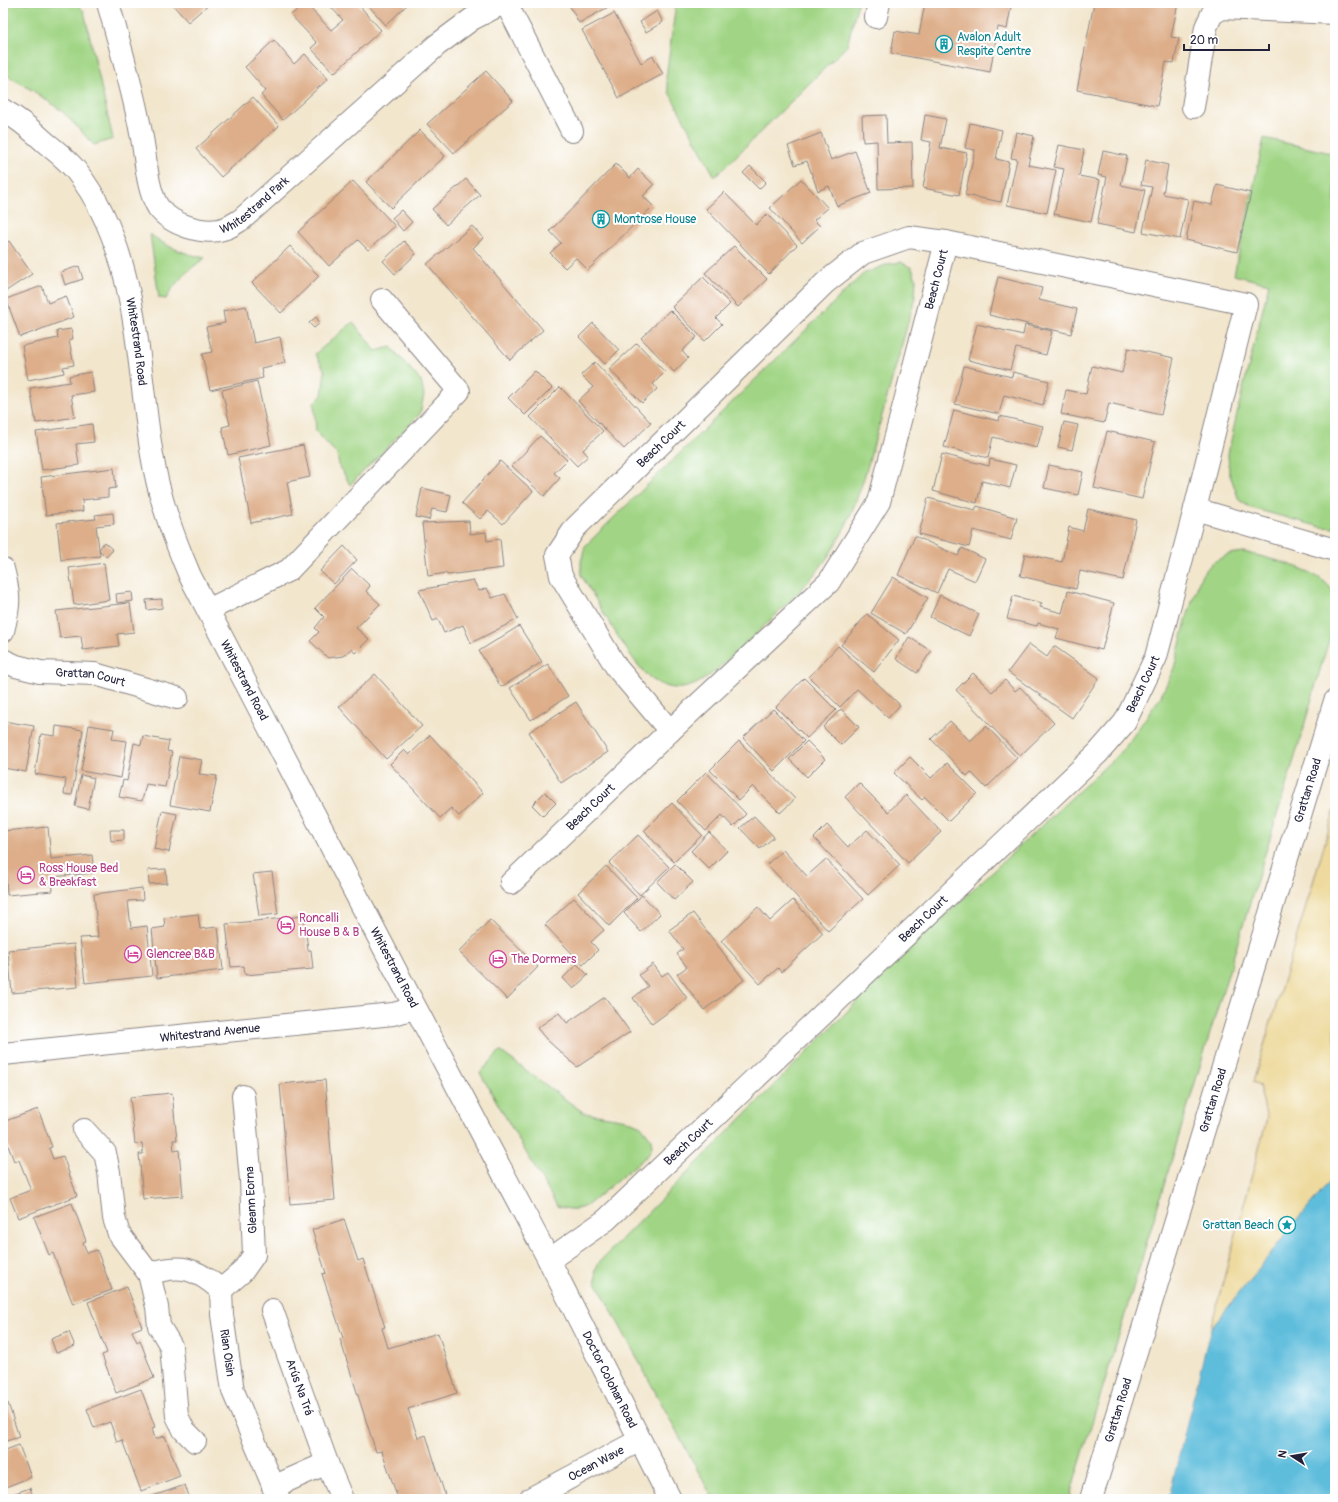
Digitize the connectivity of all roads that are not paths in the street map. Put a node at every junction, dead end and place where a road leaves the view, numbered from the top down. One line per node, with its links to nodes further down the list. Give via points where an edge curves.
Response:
1 (108, 3): 2 (street, Whitestrand Park, via 141,132 152,194 158,207 171,220 185,227 201,230 225,229 242,219 438,45 472,20)
2 (503, 3)
3 (506, 3): 7 (street)
4 (1335, 13): 5 (street, via 1222,8 1212,14 1206,27)
5 (1193, 107)
6 (3, 110): 13 (street, Whitestrand Road, via 33,131 76,171 102,210 110,228 130,298 152,455 161,498 175,540)
7 (572, 131)
8 (946, 242): 10 (street, Beach Court, via 1246,304); 18 (street, Beach Court, via 879,502 829,582); 18 (street, Beach Court, via 909,237 864,253 826,282 574,528 557,555 561,576 617,668)
9 (382, 300): 13 (street, via 459,391 290,570)
10 (1195, 509): 11 (street); 24 (street, Beach Court, via 1156,657 1125,722 1112,738 606,1220)
11 (1335, 550)
12 (3, 569): 14 (street, via 10,592)
13 (208, 610): 20 (street, Whitestrand Road)
14 (3, 631)
15 (3, 660): 16 (street, Grattan Court, via 40,672 95,674)
16 (177, 698)
17 (1335, 701): 35 (street, Grattan Road)
18 (670, 731): 19 (street, Beach Court)
19 (511, 883)
20 (415, 1008): 21 (street, Whitestrand Avenue, via 393,1014); 24 (street, Whitestrand Road)
21 (3, 1054)
22 (243, 1096): 26 (street, Gleann Eorna, via 251,1180 254,1255 242,1272)
23 (84, 1130): 25 (street, via 105,1153 118,1234)
24 (549, 1260): 28 (street, Doctor Colohan Road)
25 (149, 1274): 26 (street, via 164,1269 188,1268); 29 (street, via 159,1326 171,1346 177,1416 184,1430)
26 (221, 1290): 31 (street, Rian Oisin, via 233,1391)
27 (272, 1310): 30 (street, Arús Na Trá)
28 (640, 1440): 33 (street, Ocean Wave); 34 (street, Doctor Colohan Road)
29 (195, 1442)
30 (327, 1464): 31 (street); 32 (street, Arús Na Trá)
31 (276, 1493)
32 (342, 1499)
33 (530, 1499)
34 (670, 1499)
35 (1091, 1499)

